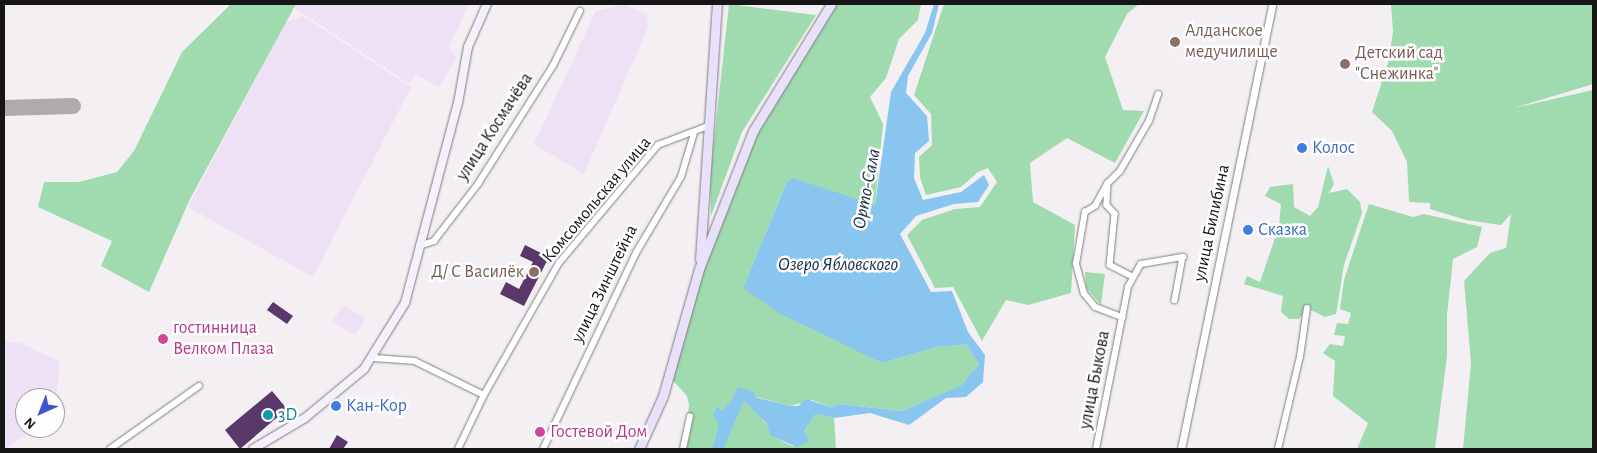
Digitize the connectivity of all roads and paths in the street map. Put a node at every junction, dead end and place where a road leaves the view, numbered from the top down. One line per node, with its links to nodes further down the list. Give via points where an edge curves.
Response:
1 (487, 4): 10 (main road, улица Космачёва, via 468,47 458,103)
2 (717, 4): 7 (main road)
3 (831, 4): 11 (main road, via 753,131)
4 (1272, 4): 27 (street, улица Билибина)
5 (580, 11): 10 (street, улица Космачёва, via 553,66 478,184 434,241)
6 (1158, 95): 9 (street, улица Быкова, via 1149,121 1120,171)
7 (708, 126): 8 (street, Комсомольская улица); 11 (main road)
8 (694, 133): 18 (street, Комсомольская улица, via 658,144 559,263); 23 (street, улица Зинштейна, via 681,177 636,252)
9 (1108, 183): 12 (street, via 1107,205 1115,214 1110,265); 15 (street, улица Быкова, via 1095,206 1085,212 1076,264 1084,294 1095,307)
10 (418, 246): 16 (main road, улица Космачёва, via 405,303)
11 (699, 269): 24 (main road, via 663,396)
12 (1132, 276): 13 (street, via 1141,264 1183,257); 15 (street, улица Быкова)
13 (1175, 300)
14 (1307, 308): 28 (street, via 1300,357)
15 (1123, 318): 26 (street, улица Быкова)
16 (374, 358): 18 (street, via 415,361); 21 (main road, улица Космачёва, via 305,418)
17 (199, 386): 20 (street)
18 (484, 395): 22 (street, Комсомольская улица)
19 (690, 417): 25 (street)
20 (110, 449)
21 (254, 449)
22 (458, 449)
23 (543, 449)
24 (639, 449)
25 (683, 449)
26 (1096, 449)
27 (1181, 449)
28 (1278, 449)

